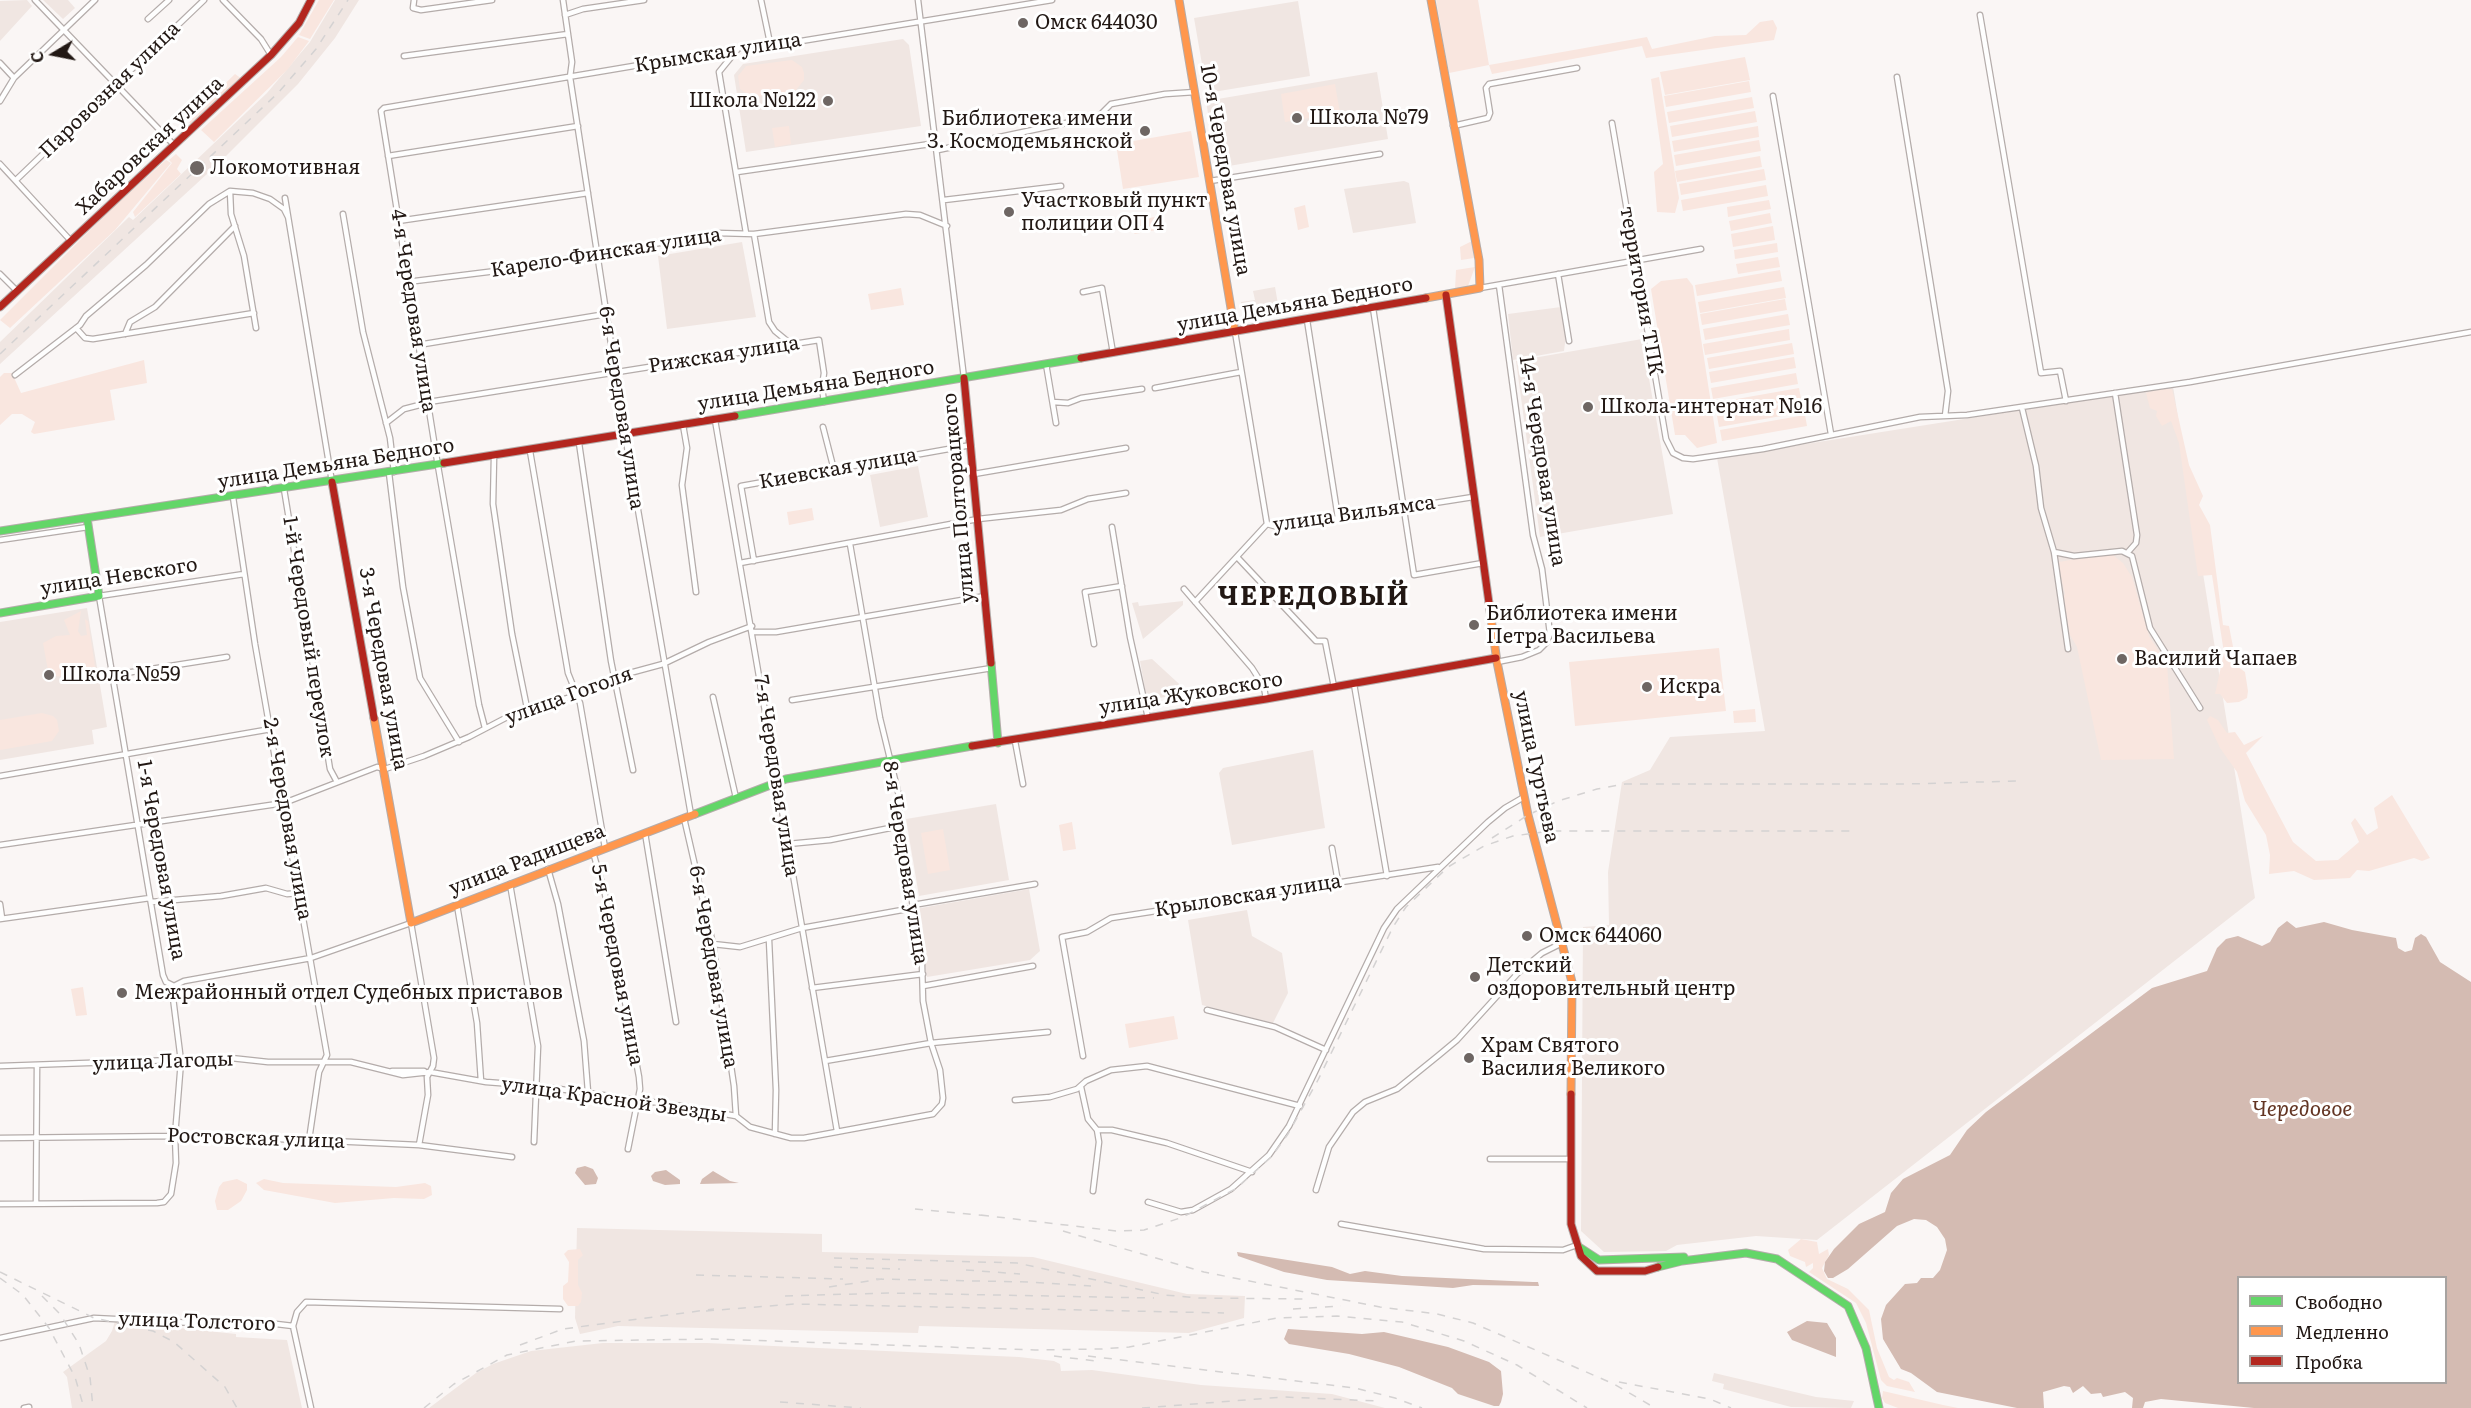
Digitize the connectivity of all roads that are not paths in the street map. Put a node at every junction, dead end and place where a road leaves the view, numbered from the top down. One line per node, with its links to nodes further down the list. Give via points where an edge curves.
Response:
1 (35, 0): 20 (street)
2 (95, 0): 20 (street)
3 (170, 0): 18 (street)
4 (204, 0): 31 (street, Паровозная улица)
5 (223, 0): 24 (street)
6 (311, 0): 24 (main road, Хабаровская улица, via 299,23)
7 (414, 0): 8 (street, via 413,8 421,10)
8 (492, 0)
9 (563, 0): 16 (street, 6-я Чередовая улица)
10 (644, 0): 16 (street)
11 (761, 0): 22 (street)
12 (918, 0): 19 (street, улица Полторацкого)
13 (1052, 0): 19 (street, Крымская улица)
14 (1179, 0): 32 (main road, 10-я Чередовая улица)
15 (1431, 0): 38 (main road)
16 (565, 15): 21 (street, 6-я Чередовая улица)
17 (1980, 15): 94 (street, via 2041,373 2060,371)
18 (148, 19)
19 (922, 21): 22 (street, Крымская улица); 39 (street, улица Полторацкого)
20 (63, 32): 30 (street); 31 (street)
21 (568, 34): 25 (street); 29 (street, 6-я Чередовая улица)
22 (770, 43): 23 (street, Крымская улица)
23 (736, 50): 29 (street, Крымская улица); 45 (street, via 719,72)
24 (271, 55): 40 (main road, Хабаровская улица)
25 (404, 56)
26 (0, 63): 30 (street)
27 (1577, 68): 38 (street, via 1489,84 1488,118)
28 (1897, 76): 99 (street, via 1948,391)
29 (570, 77): 35 (street, Крымская улица); 37 (street, 6-я Чередовая улица)
30 (14, 78): 34 (street)
31 (116, 84): 40 (street); 46 (street, Паровозная улица)
32 (1195, 92): 41 (street, via 1111,104 1099,116); 47 (main road, 10-я Чередовая улица)
33 (1773, 96): 105 (street)
34 (0, 101)
35 (384, 108): 43 (street, 4-я Чередовая улица, via 380,117)
36 (1612, 123): 63 (street, территория ТПК)
37 (578, 126): 43 (street); 50 (street, 6-я Чередовая улица)
38 (1453, 126): 68 (main road, via 1479,260)
39 (937, 143): 41 (street, улица Полторацкого); 45 (street)
40 (175, 145): 60 (main road, Хабаровская улица)
41 (938, 150): 52 (street, улица Полторацкого)
42 (1380, 154): 47 (street)
43 (388, 156): 55 (street, 4-я Чередовая улица)
44 (0, 164): 46 (street)
45 (737, 172): 58 (street)
46 (15, 180): 60 (street)
47 (1210, 181): 79 (main road, 10-я Чередовая улица)
48 (1061, 186): 52 (street)
49 (230, 191): 54 (street, via 270,199); 56 (street); 77 (street, via 209,204)
50 (588, 193): 55 (street); 62 (street, 6-я Чередовая улица)
51 (285, 198): 54 (street, 3-я Чередовая улица)
52 (944, 200): 57 (street, улица Полторацкого)
53 (343, 214): 101 (street, via 363,332)
54 (288, 217): 116 (street, 3-я Чередовая улица)
55 (398, 221): 66 (street, 4-я Чередовая улица)
56 (235, 226): 74 (street); 81 (street, via 155,307 130,322)
57 (947, 226): 59 (street, Карело-Финская улица, via 906,214); 90 (street, улица Полторацкого)
58 (746, 233): 59 (street, Карело-Финская улица); 62 (street, Карело-Финская улица, via 717,233)
59 (754, 234): 84 (street, via 769,322)
60 (72, 241): 69 (main road, Хабаровская улица)
61 (1701, 249): 63 (street, улица Демьяна Бедного)
62 (597, 255): 66 (street, Карело-Финская улица); 75 (street, 6-я Чередовая улица)
63 (1635, 260): 65 (street, улица Демьяна Бедного); 105 (street, территория ТПК, via 1666,439 1676,455 1693,459 1718,456)
64 (0, 274): 69 (street)
65 (1558, 274): 67 (street, улица Демьяна Бедного); 82 (street)
66 (407, 282): 83 (street, 4-я Чередовая улица)
67 (1499, 285): 68 (street, улица Демьяна Бедного); 147 (street, 14-я Чередовая улица, via 1533,535 1542,569 1550,634)
68 (1480, 288): 71 (main road, улица Демьяна Бедного)
69 (17, 291): 72 (main road, Хабаровская улица)
70 (1083, 292): 85 (street, via 1102,288)
71 (1446, 295): 73 (main road, улица Демьяна Бедного); 120 (main road, улица Гуртьева)
72 (0, 308)
73 (1373, 308): 76 (main road, улица Демьяна Бедного); 121 (street)
74 (254, 313): 78 (street); 81 (street)
75 (606, 314): 83 (street); 87 (street, 6-я Чередовая улица)
76 (1308, 320): 79 (main road, улица Демьяна Бедного); 123 (street)
77 (76, 328): 81 (street, via 85,338); 89 (street)
78 (256, 328)
79 (1235, 332): 85 (main road, улица Демьяна Бедного); 88 (street, 10-я Чередовая улица)
80 (2471, 333): 93 (street)
81 (125, 334)
82 (1569, 340)
83 (418, 345): 97 (street, 4-я Чередовая улица)
84 (792, 345): 87 (street, Рижская улица); 95 (street, Рижская улица, via 819,340)
85 (1113, 353): 86 (main road, улица Демьяна Бедного)
86 (1046, 364): 90 (main road, улица Демьяна Бедного); 96 (street)
87 (615, 371): 97 (street, Рижская улица); 106 (street, 6-я Чередовая улица)
88 (1241, 372): 91 (street); 125 (street, 10-я Чередовая улица)
89 (15, 375)
90 (964, 378): 95 (main road, улица Демьяна Бедного); 108 (main road, улица Полторацкого)
91 (1155, 388)
92 (1142, 389): 96 (street, via 1068,403)
93 (2115, 393): 94 (street); 132 (street, via 2137,535)
94 (2066, 401): 98 (street)
95 (824, 402): 100 (main road, улица Демьяна Бедного)
96 (1053, 402): 102 (street)
97 (429, 404): 101 (street, Рижская улица, via 404,409); 112 (street, 4-я Чередовая улица)
98 (2022, 408): 99 (street); 131 (street, via 2041,508)
99 (1945, 416): 105 (street)
100 (715, 420): 103 (main road, улица Демьяна Бедного); 135 (street, 7-я Чередовая улица)
101 (386, 423): 114 (street)
102 (1056, 423)
103 (683, 425): 106 (main road, улица Демьяна Бедного); 140 (street, via 687,448 682,485)
104 (824, 427): 113 (street)
105 (1831, 434)
106 (625, 435): 107 (main road, улица Демьяна Бедного); 152 (street, 6-я Чередовая улица)
107 (579, 443): 110 (main road, улица Демьяна Бедного); 155 (street)
108 (971, 445): 113 (street, Киевская улица); 115 (main road, улица Полторацкого)
109 (1126, 448): 115 (street)
110 (530, 451): 111 (main road, улица Демьяна Бедного); 159 (street, 5-я Чередовая улица, via 568,672)
111 (494, 457): 112 (main road, улица Демьяна Бедного); 163 (street, via 493,504)
112 (438, 466): 114 (main road, улица Демьяна Бедного); 166 (street, 4-я Чередовая улица)
113 (834, 470): 134 (street, Киевская улица, via 741,486)
114 (392, 473): 116 (main road, улица Демьяна Бедного); 169 (street, via 403,587 420,678)
115 (974, 474): 124 (main road, улица Полторацкого)
116 (332, 482): 117 (main road, улица Демьяна Бедного); 173 (main road, 3-я Чередовая улица)
117 (284, 489): 119 (main road, улица Демьяна Бедного); 176 (street, 1-й Чередовый переулок, via 330,770)
118 (1126, 493): 124 (street, via 1088,499 1060,510)
119 (233, 497): 122 (main road, улица Демьяна Бедного); 137 (street, 2-я Чередовая улица)
120 (1473, 497): 121 (street, улица Вильямса); 136 (main road, улица Гуртьева)
121 (1402, 509): 123 (street, улица Вильямса); 136 (street, via 1414,575)
122 (87, 518): 126 (main road, 1-я Чередовая улица); 128 (main road, улица Демьяна Бедного)
123 (1338, 518): 125 (street, улица Вильямса)
124 (978, 519): 130 (street); 142 (main road, улица Полторацкого)
125 (1267, 524): 133 (street, улица Вильямса)
126 (88, 527): 129 (street); 141 (main road, 1-я Чередовая улица)
127 (1112, 527): 138 (street)
128 (0, 531)
129 (0, 540)
130 (850, 544): 134 (street); 145 (street, 8-я Чередовая улица)
131 (2054, 552): 132 (street, via 2074,556); 149 (street)
132 (2128, 552): 164 (street, via 2150,628)
133 (1237, 557): 143 (street, улица Вильямса); 158 (street, via 1316,640 1325,641)
134 (754, 561): 135 (street)
135 (740, 563): 146 (street, 7-я Чередовая улица)
136 (1483, 563): 151 (main road, улица Гуртьева)
137 (244, 574): 141 (street, улица Невского); 167 (street, 2-я Чередовая улица)
138 (1122, 586): 148 (street, via 1085,592); 165 (street)
139 (1184, 589): 143 (street)
140 (696, 592)
141 (99, 596): 144 (main road, улица Невского); 154 (street, 1-я Чередовая улица)
142 (985, 596): 145 (street, улица Гоголя); 153 (main road, улица Полторацкого)
143 (1195, 602): 161 (street, via 1252,668)
144 (0, 613)
145 (861, 616): 146 (street, улица Гоголя, via 776,632); 157 (street, 8-я Чередовая улица)
146 (753, 629): 152 (street, улица Гоголя, via 708,642); 177 (street, 7-я Чередовая улица)
147 (1547, 642): 151 (street, улица Жуковского, via 1522,657)
148 (1094, 644)
149 (2068, 648)
150 (227, 657): 154 (street)
151 (1497, 660): 156 (main road, улица Жуковского); 179 (main road, улица Гуртьева)
152 (663, 664): 155 (street, улица Гоголя); 182 (street, 6-я Чередовая улица)
153 (992, 668): 157 (street); 170 (main road, улица Полторацкого)
154 (113, 675): 171 (street, 1-я Чередовая улица)
155 (615, 677): 159 (street, улица Гоголя); 174 (street)
156 (1354, 684): 158 (main road, улица Жуковского); 193 (street)
157 (874, 686): 162 (street); 172 (street, 8-я Чередовая улица)
158 (1334, 687): 161 (main road, улица Жуковского)
159 (577, 693): 163 (street, улица Гоголя); 188 (street, 5-я Чередовая улица)
160 (713, 697): 180 (street)
161 (1266, 699): 165 (main road, улица Жуковского)
162 (792, 700)
163 (527, 708): 166 (street, улица Гоголя)
164 (2200, 708)
165 (1148, 718): 168 (main road, улица Жуковского)
166 (485, 728): 169 (street, улица Гоголя)
167 (272, 729): 171 (street); 181 (street, 2-я Чередовая улица)
168 (1015, 741): 170 (main road, улица Жуковского); 178 (street)
169 (459, 742): 173 (street, улица Гоголя)
170 (998, 743): 172 (main road, улица Жуковского)
171 (126, 752): 175 (street); 183 (street, 1-я Чередовая улица)
172 (890, 759): 177 (main road, улица Радищева); 184 (street, 8-я Чередовая улица)
173 (385, 769): 176 (street, улица Гоголя, via 377,767); 203 (main road, 3-я Чередовая улица)
174 (633, 770)
175 (0, 776)
176 (337, 782): 181 (street, улица Гоголя)
177 (778, 782): 180 (main road, улица Радищева); 186 (street, 7-я Чередовая улица)
178 (1023, 784)
179 (1524, 797): 191 (street, via 1505,808); 206 (main road, улица Гуртьева)
180 (736, 798): 182 (main road, улица Радищева)
181 (284, 803): 183 (street, улица Гоголя); 197 (street, 2-я Чередовая улица)
182 (687, 816): 185 (main road, улица Радищева); 207 (street, 6-я Чередовая улица)
183 (138, 825): 187 (street, улица Гоголя); 198 (street, 1-я Чередовая улица)
184 (900, 826): 186 (street); 201 (street, 8-я Чередовая улица)
185 (645, 832): 188 (main road, улица Радищева); 215 (street)
186 (788, 844): 204 (street, 7-я Чередовая улица)
187 (0, 845)
188 (605, 848): 190 (main road, улица Радищева)
189 (1332, 848): 194 (street)
190 (593, 852): 192 (main road, улица Радищева); 231 (street, 5-я Чередовая улица, via 605,894 639,1077)
191 (1438, 867): 193 (street, Крыловская улица); 218 (street, via 1390,918)
192 (548, 869): 195 (main road, улица Радищева); 229 (street, via 584,1041)
193 (1387, 876): 194 (street, Крыловская улица)
194 (1338, 882): 219 (street, Крыловская улица, via 1111,918 1087,932 1062,937)
195 (510, 884): 200 (main road, улица Радищева); 227 (street, via 538,1046)
196 (1035, 884): 201 (street)
197 (300, 893): 198 (street, via 266,888 221,896); 208 (street, 2-я Чередовая улица)
198 (150, 900): 202 (street); 211 (street, 1-я Чередовая улица, via 163,975)
199 (0, 904): 202 (street)
200 (457, 905): 203 (main road, улица Радищева); 226 (street, via 477,1023)
201 (913, 907): 204 (street); 210 (street, 8-я Чередовая улица)
202 (1, 918)
203 (411, 923): 208 (street, улица Радищева); 225 (street, 3-я Чередовая улица, via 434,1058)
204 (802, 928): 205 (street); 213 (street, 7-я Чередовая улица)
205 (769, 940): 207 (street, via 740,947); 237 (street)
206 (1562, 943): 247 (main road, улица Гуртьева, via 1573,1000); 249 (street, via 1535,958 1430,1062 1396,1089 1365,1102 1353,1112 1329,1148)
207 (713, 944): 234 (street, 6-я Чередовая улица)
208 (311, 958): 211 (street, улица Радищева); 222 (street, 2-я Чередовая улица)
209 (1033, 966): 212 (street)
210 (923, 974): 212 (street, 8-я Чередовая улица); 213 (street)
211 (174, 986): 220 (street, 1-я Чередовая улица)
212 (923, 986): 217 (street, 8-я Чередовая улица)
213 (812, 988): 221 (street, 7-я Чередовая улица)
214 (1207, 1010): 218 (street, via 1275,1027)
215 (676, 1022)
216 (1048, 1032): 217 (street)
217 (931, 1043): 221 (street); 233 (street, 8-я Чередовая улица, via 940,1070 942,1104)
218 (1326, 1050): 232 (street)
219 (1083, 1056)
220 (180, 1061): 222 (street, улица Лагоды, via 231,1058); 223 (street, улица Лагоды); 238 (street, 1-я Чередовая улица)
221 (825, 1061): 236 (street, 7-я Чередовая улица)
222 (325, 1062): 225 (street, улица Красной Звезды, via 351,1062 408,1076); 241 (street, 2-я Чередовая улица, via 319,1072)
223 (37, 1065): 224 (street, улица Лагоды); 240 (street)
224 (0, 1066)
225 (427, 1072): 226 (street, улица Красной Звезды); 243 (street, 3-я Чередовая улица)
226 (481, 1081): 227 (street, улица Красной Звезды)
227 (538, 1086): 229 (street, улица Красной Звезды); 242 (street)
228 (1081, 1087): 230 (street, via 1050,1097); 232 (street, via 1111,1070 1147,1066); 235 (street, via 1088,1119)
229 (588, 1092): 231 (street, улица Красной Звезды)
230 (1015, 1100)
231 (637, 1101): 234 (street, улица Красной Звезды); 244 (street, 5-я Чередовая улица)
232 (1300, 1106): 248 (street, via 1269,1155)
233 (938, 1109): 236 (street, улица Красной Звезды, via 926,1116)
234 (736, 1116): 237 (street, улица Красной Звезды, via 744,1124)
235 (1096, 1130): 248 (street, via 1167,1143); 250 (street, via 1099,1142)
236 (837, 1131): 237 (street, улица Красной Звезды, via 804,1138)
237 (775, 1134)
238 (175, 1136): 240 (street, Ростовская улица); 241 (street, Ростовская улица); 253 (street, 1-я Чередовая улица, via 171,1194 164,1202)
239 (0, 1138): 240 (street, Ростовская улица)
240 (36, 1138): 253 (street)
241 (309, 1140): 243 (street, Ростовская улица)
242 (534, 1142)
243 (419, 1145): 245 (street, Ростовская улица)
244 (628, 1149)
245 (512, 1156)
246 (1490, 1159): 247 (street)
247 (1571, 1159): 255 (main road, улица Гуртьева, via 1571,1224)
248 (1252, 1172): 251 (street, via 1214,1200 1187,1212)
249 (1316, 1190)
250 (1093, 1191)
251 (1148, 1202)
252 (0, 1204): 253 (street)
253 (36, 1204)
254 (1341, 1224): 255 (street, via 1484,1249 1563,1250)
255 (1577, 1245): 256 (main road, via 1599,1260); 256 (main road, via 1587,1264 1597,1271 1645,1271)
256 (1708, 1257): 261 (main road, via 1746,1253 1778,1259 1848,1306 1860,1329)
257 (560, 1309): 258 (street, улица Толстого, via 312,1301 301,1306)
258 (293, 1326): 259 (street, улица Толстого, via 94,1318); 260 (street)
259 (0, 1338)
260 (311, 1408)
261 (1879, 1408)

